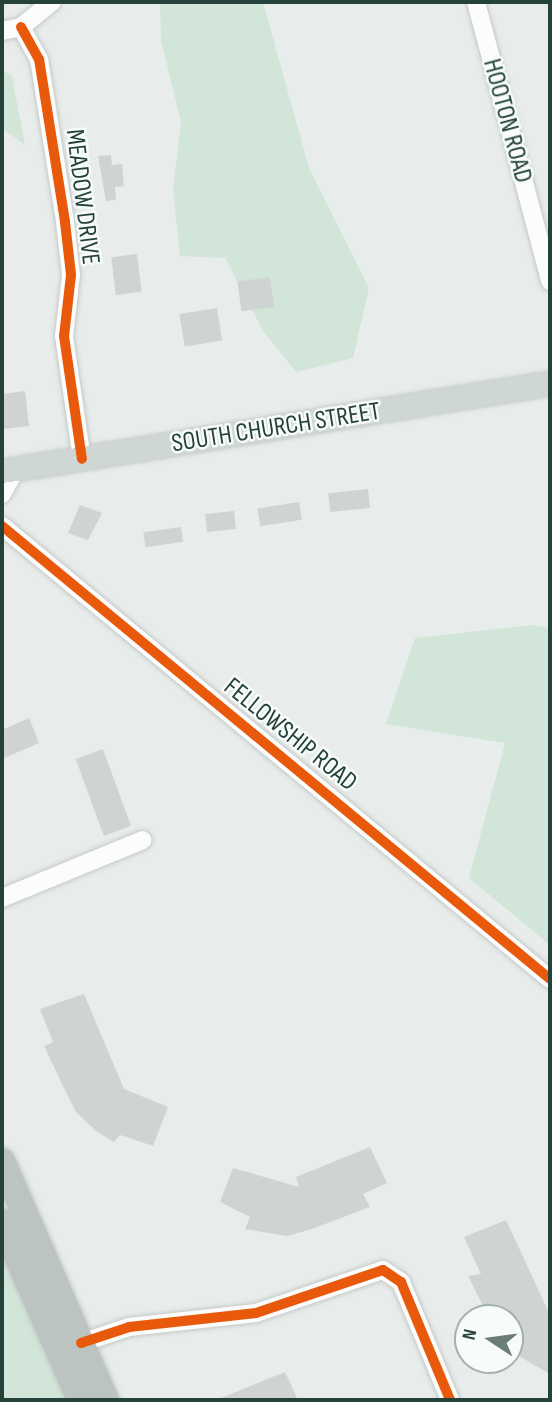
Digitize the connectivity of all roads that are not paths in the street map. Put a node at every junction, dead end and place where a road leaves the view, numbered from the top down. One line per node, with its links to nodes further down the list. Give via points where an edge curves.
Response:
1 (52, 2): 3 (street)
2 (476, 2): 5 (street, HOOTON ROAD)
3 (22, 27): 4 (street); 7 (street, MEADOW DRIVE, via 38,60 65,222 71,275 64,336)
4 (2, 31)
5 (550, 281)
6 (550, 383): 7 (main road, SOUTH CHURCH STREET)
7 (82, 459): 8 (main road, SOUTH CHURCH STREET)
8 (9, 470): 9 (street)
9 (2, 494)
10 (2, 510): 11 (street)
11 (7, 530): 14 (street, FELLOWSHIP ROAD)
12 (143, 840): 13 (street)
13 (2, 898)
14 (550, 979)
15 (2, 1161): 17 (highway)
16 (2, 1222): 18 (highway)
17 (80, 1343): 19 (highway); 20 (street, via 129,1327 256,1313 383,1270 401,1282)
18 (80, 1400)
19 (106, 1400)
20 (450, 1400)

